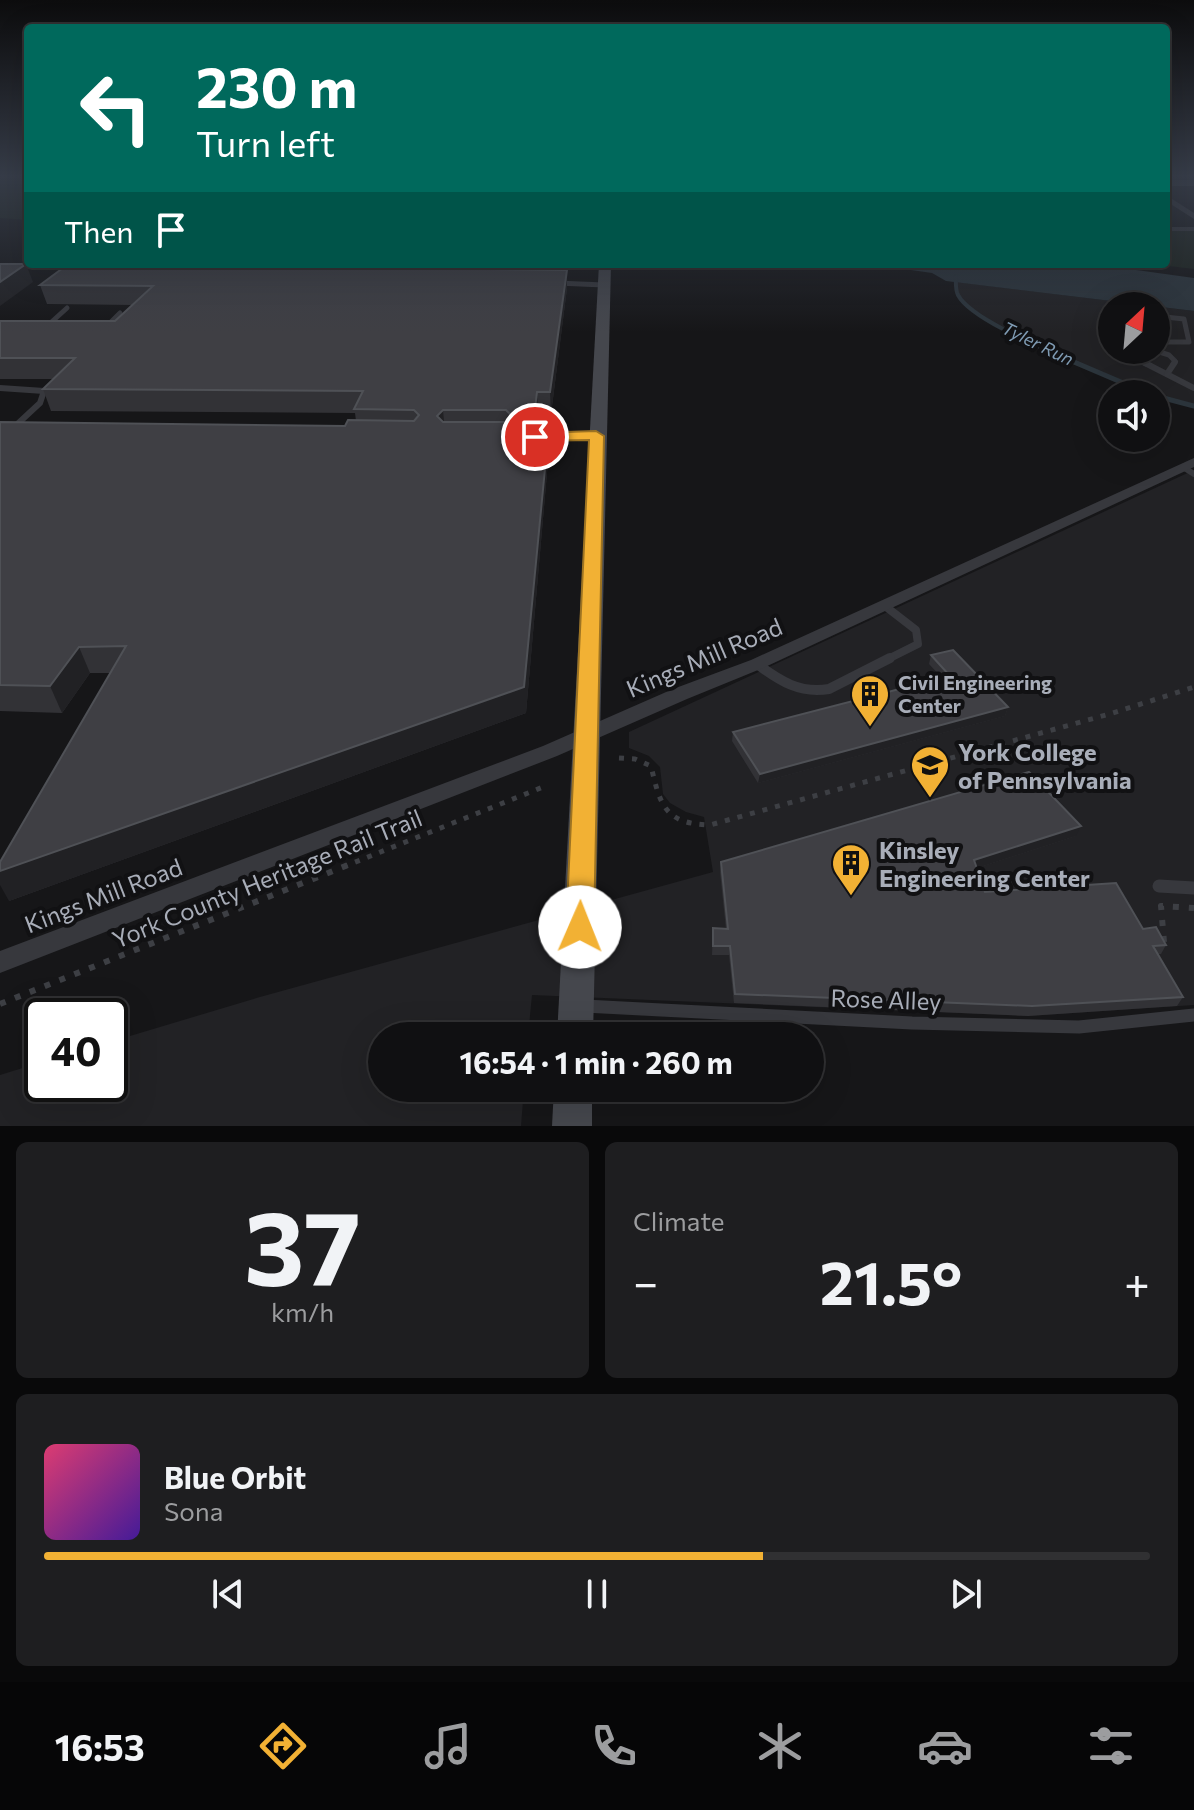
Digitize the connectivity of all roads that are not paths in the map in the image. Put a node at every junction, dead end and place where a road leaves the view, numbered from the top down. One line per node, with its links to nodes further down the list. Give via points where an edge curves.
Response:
1 (1170, 229): 2 (lane)
2 (1194, 229)
3 (605, 274): 4 (lane); 19 (street)
4 (548, 283)
5 (67, 308): 8 (lane)
6 (120, 313): 9 (lane)
7 (1170, 318): 10 (lane, via 1184,319 1189,342)
8 (37, 336)
9 (98, 336)
10 (1170, 342)
11 (1170, 356): 13 (lane, via 1175,361)
12 (1148, 364): 13 (lane)
13 (1167, 374): 15 (lane)
14 (0, 388): 17 (lane, via 44,391 40,403)
15 (1194, 388)
16 (0, 431): 17 (lane)
17 (10, 431): 18 (lane)
18 (25, 431)
19 (596, 436): 20 (lane); 24 (street)
20 (535, 437)
21 (1190, 467): 22 (street, Kings Mill Road)
22 (885, 606): 23 (street, Kings Mill Road); 23 (lane, via 916,630 918,644 829,689 795,689)
23 (757, 664): 24 (street, Kings Mill Road)
24 (585, 736): 27 (street, Kings Mill Road); 29 (street)
25 (1159, 886): 26 (lane)
26 (1194, 888)
27 (0, 962)
28 (1194, 1015): 29 (lane, Rose Alley, via 1079,1027)
29 (576, 1021)
30 (573, 1102): 31 (street)
31 (572, 1126)

